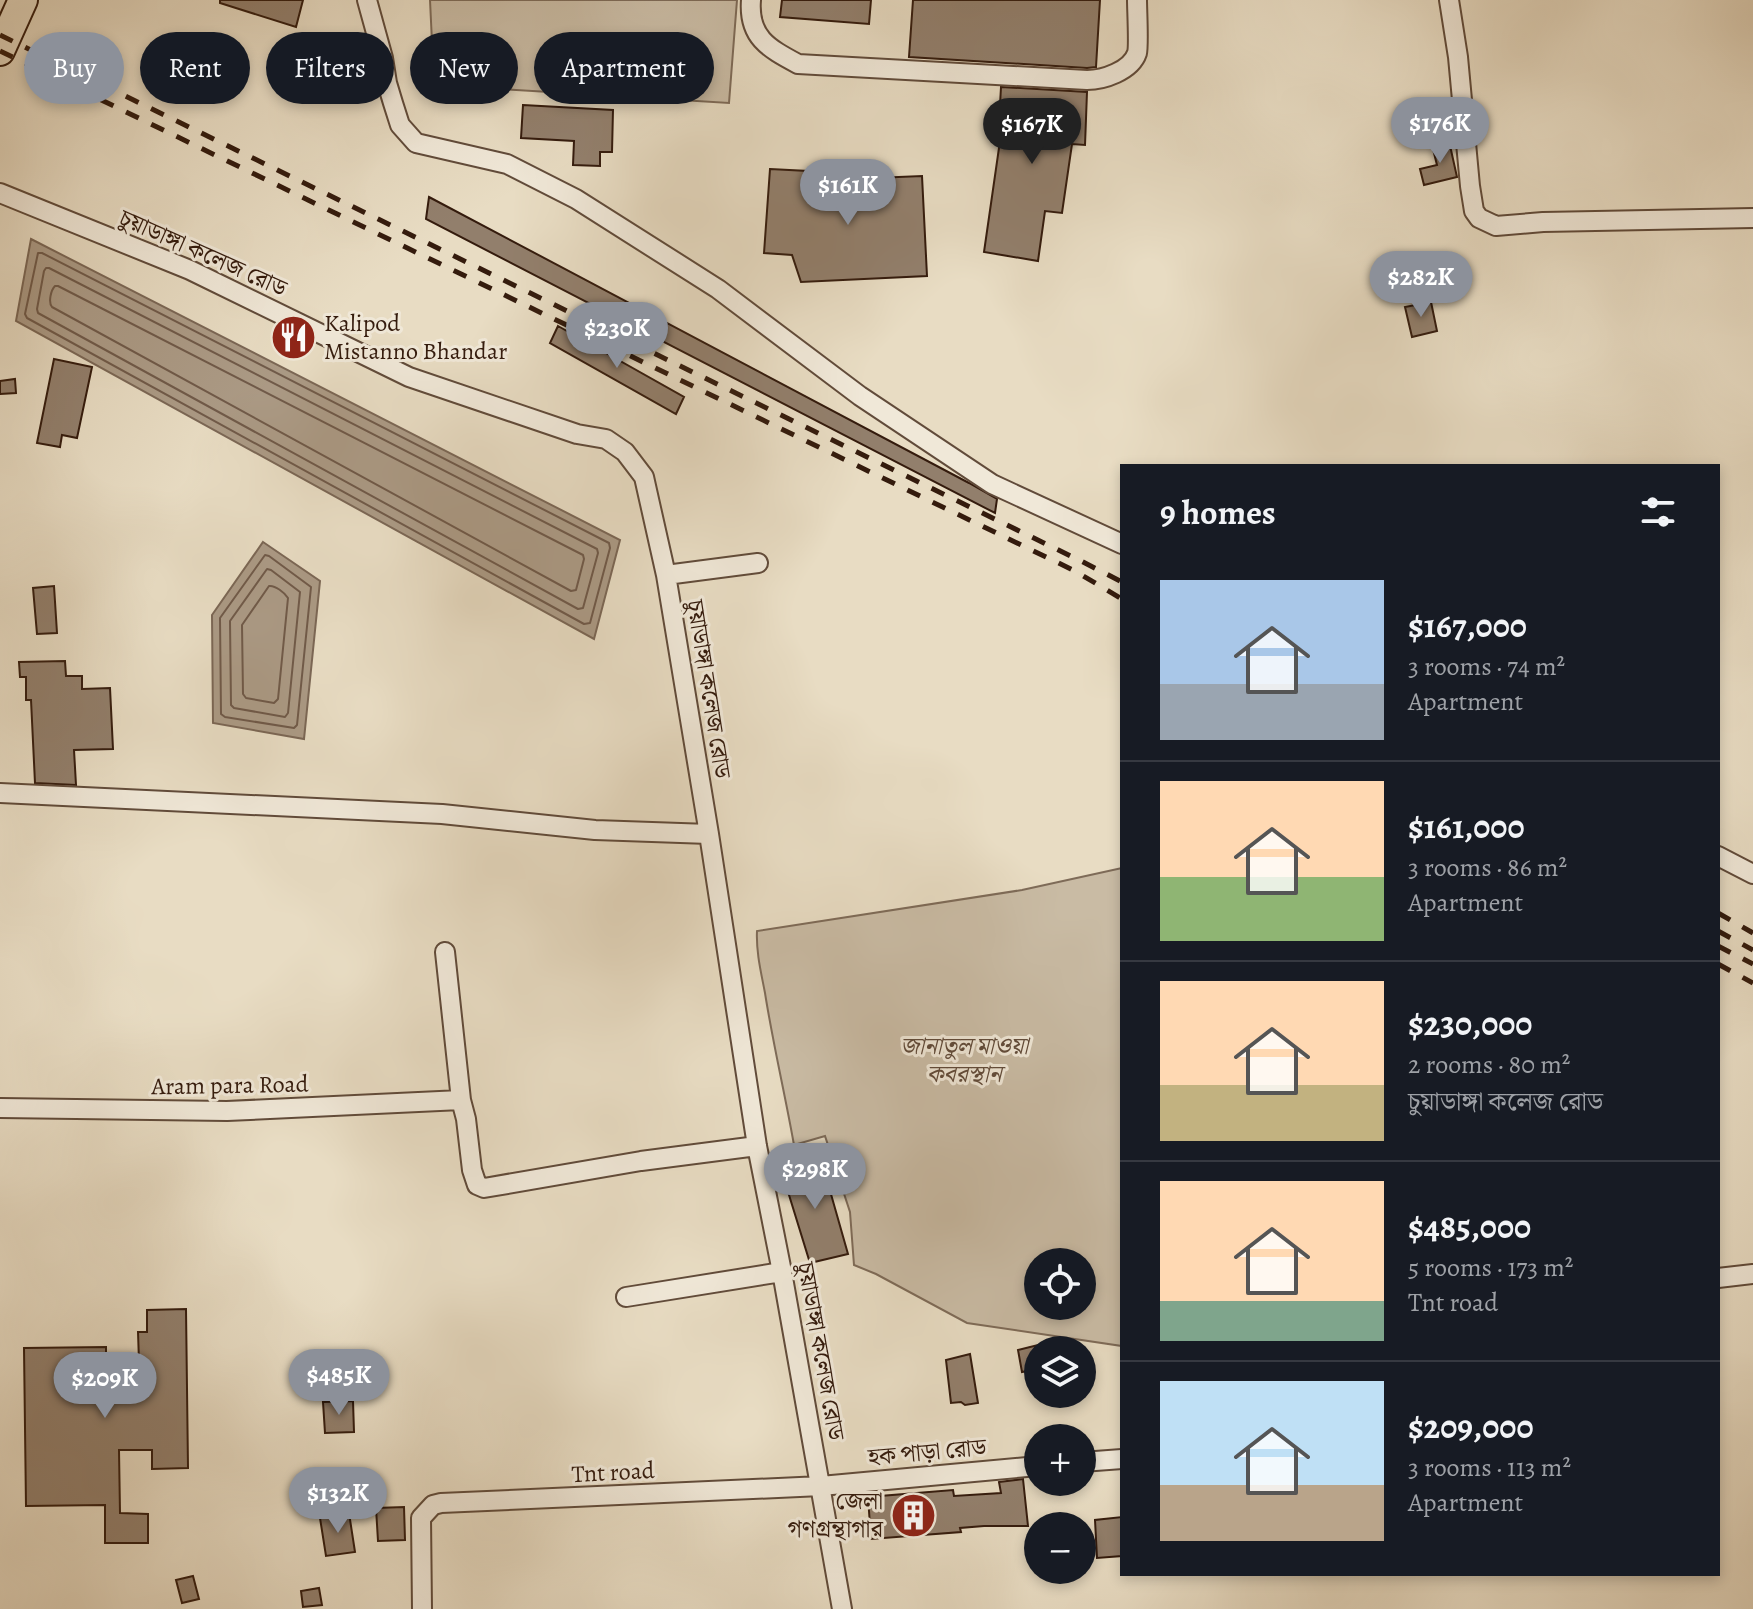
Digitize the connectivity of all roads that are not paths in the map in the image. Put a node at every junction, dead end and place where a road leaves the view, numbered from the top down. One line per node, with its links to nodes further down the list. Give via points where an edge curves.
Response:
1 (23, 0): 6 (main road)
2 (367, 0): 9 (street, via 400,125 416,143 507,164 576,199 718,289 860,396 992,484)
3 (751, 0): 4 (street, via 756,35 798,64 1087,80 1114,75 1137,54)
4 (1137, 0)
5 (1449, 0): 8 (street, via 1470,186 1479,218 1496,226)
6 (0, 51)
7 (0, 193): 11 (street, চুয়াডাঙ্গা কলেজ রোড, via 190,270 409,377 606,439 625,452 644,477)
8 (1753, 218)
9 (1120, 543)
10 (758, 563): 11 (street)
11 (666, 575): 13 (street, চুয়াডাঙ্গা কলেজ রোড)
12 (0, 793): 13 (street, via 442,814 595,830)
13 (709, 834): 19 (street, চুয়াডাঙ্গা কলেজ রোড)
14 (1720, 857): 15 (street)
15 (1753, 874)
16 (445, 952): 17 (street)
17 (461, 1100): 18 (street, Aram para Road, via 227,1111); 19 (street, via 474,1179 484,1188)
18 (0, 1108)
19 (757, 1146): 20 (street, চুয়াডাঙ্গা কলেজ রোড)
20 (782, 1272): 23 (street); 27 (street, চুয়াডাঙ্গা কলেজ রোড)
21 (1753, 1274): 22 (street)
22 (1720, 1278)
23 (626, 1297)
24 (1120, 1459): 25 (street)
25 (1096, 1461)
26 (1024, 1467): 27 (street, হক পাড়া রোড)
27 (821, 1486): 28 (street, Tnt road, via 433,1505 420,1526); 29 (street, চুয়াডাঙ্গা কলেজ রোড)
28 (422, 1609)
29 (842, 1609)

